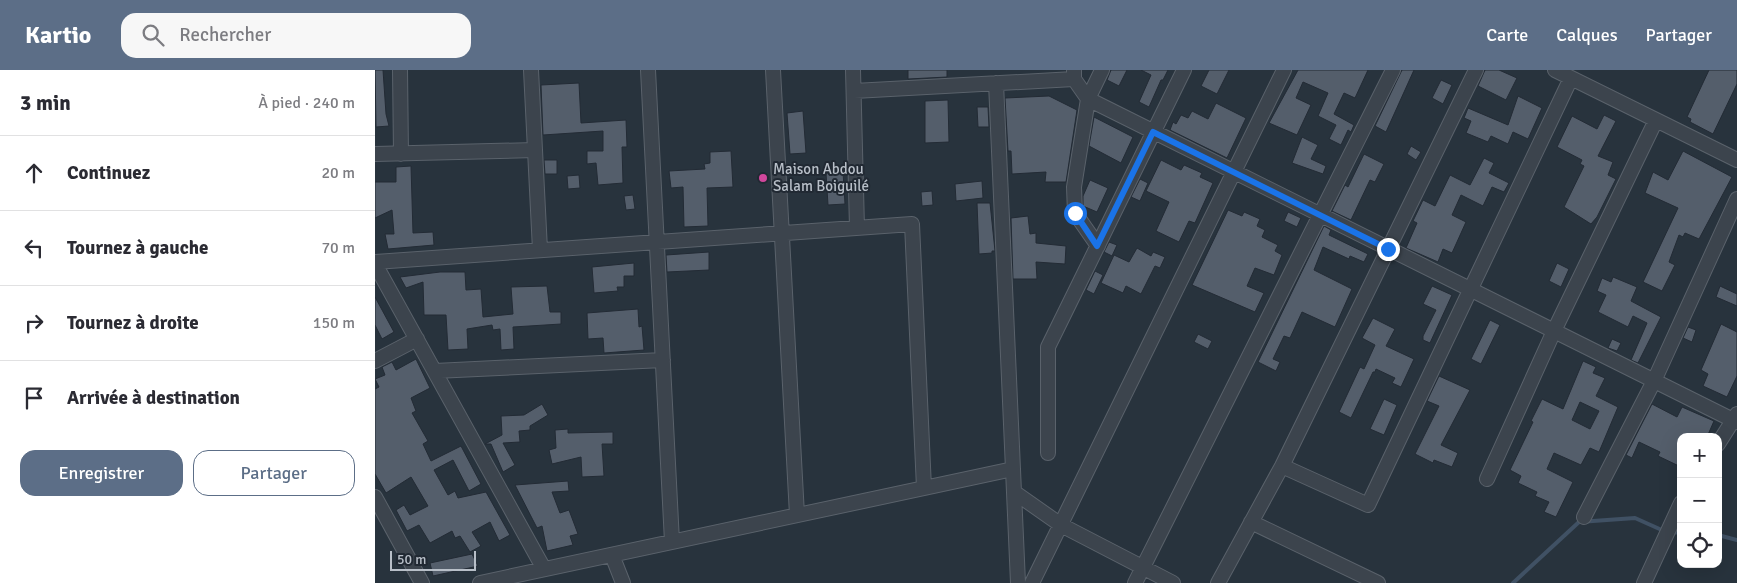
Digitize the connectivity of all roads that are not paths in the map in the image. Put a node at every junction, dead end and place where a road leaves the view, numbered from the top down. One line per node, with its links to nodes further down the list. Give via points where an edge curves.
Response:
1 (400, 70): 21 (street)
2 (531, 70): 19 (street)
3 (648, 70): 28 (street)
4 (773, 70): 27 (street)
5 (853, 70): 15 (street)
6 (1102, 70): 16 (street)
7 (1184, 70): 18 (street)
8 (1284, 70): 23 (street)
9 (1393, 70): 25 (street)
10 (1476, 70): 30 (street)
11 (1555, 70): 13 (street)
12 (1074, 75): 14 (street); 16 (street)
13 (1571, 78): 17 (street); 33 (street)
14 (996, 83): 15 (street); 44 (street)
15 (854, 91): 26 (street)
16 (1088, 99): 18 (street); 29 (street, via 1074,186 1075,213)
17 (1656, 120): 22 (street); 34 (street)
18 (1153, 132): 23 (street); 29 (street)
19 (535, 150): 21 (street); 31 (street)
20 (375, 154): 21 (street)
21 (401, 154)
22 (1737, 160)
23 (1234, 172): 25 (street); 53 (street)
24 (1737, 199): 39 (street)
25 (1320, 215): 30 (street); 56 (street)
26 (857, 228): 27 (street); 46 (street, via 912,224)
27 (782, 233): 28 (street); 50 (street)
28 (657, 242): 31 (street); 36 (street)
29 (1097, 246): 42 (street, via 1048,346)
30 (1388, 249): 33 (street); 43 (street)
31 (540, 250): 32 (street)
32 (375, 263): 35 (street)
33 (1470, 290): 34 (street); 43 (street, via 1368,505)
34 (1554, 331): 39 (street); 45 (street)
35 (417, 338): 37 (street); 38 (street)
36 (663, 360): 38 (street); 54 (street)
37 (375, 361)
38 (435, 371): 57 (street)
39 (1654, 381): 40 (street); 51 (street)
40 (1736, 419): 41 (street)
41 (1722, 438)
42 (1048, 453)
43 (1282, 466): 52 (street)
44 (1013, 469): 46 (street); 47 (street)
45 (1487, 478)
46 (924, 488): 50 (street)
47 (1014, 492): 53 (street); 61 (street)
48 (375, 496): 58 (street)
49 (1677, 512): 67 (street)
50 (797, 515): 54 (street)
51 (1584, 517)
52 (1251, 522): 65 (street); 66 (street)
53 (1061, 525): 56 (street); 62 (street)
54 (672, 542): 55 (street)
55 (612, 555): 57 (street); 60 (street)
56 (1143, 567): 63 (street); 64 (street)
57 (544, 569): 59 (street)
58 (422, 583)
59 (479, 583)
60 (623, 583)
61 (1018, 583)
62 (1032, 583)
63 (1135, 583)
64 (1173, 583)
65 (1218, 583)
66 (1378, 583)
67 (1644, 583)

